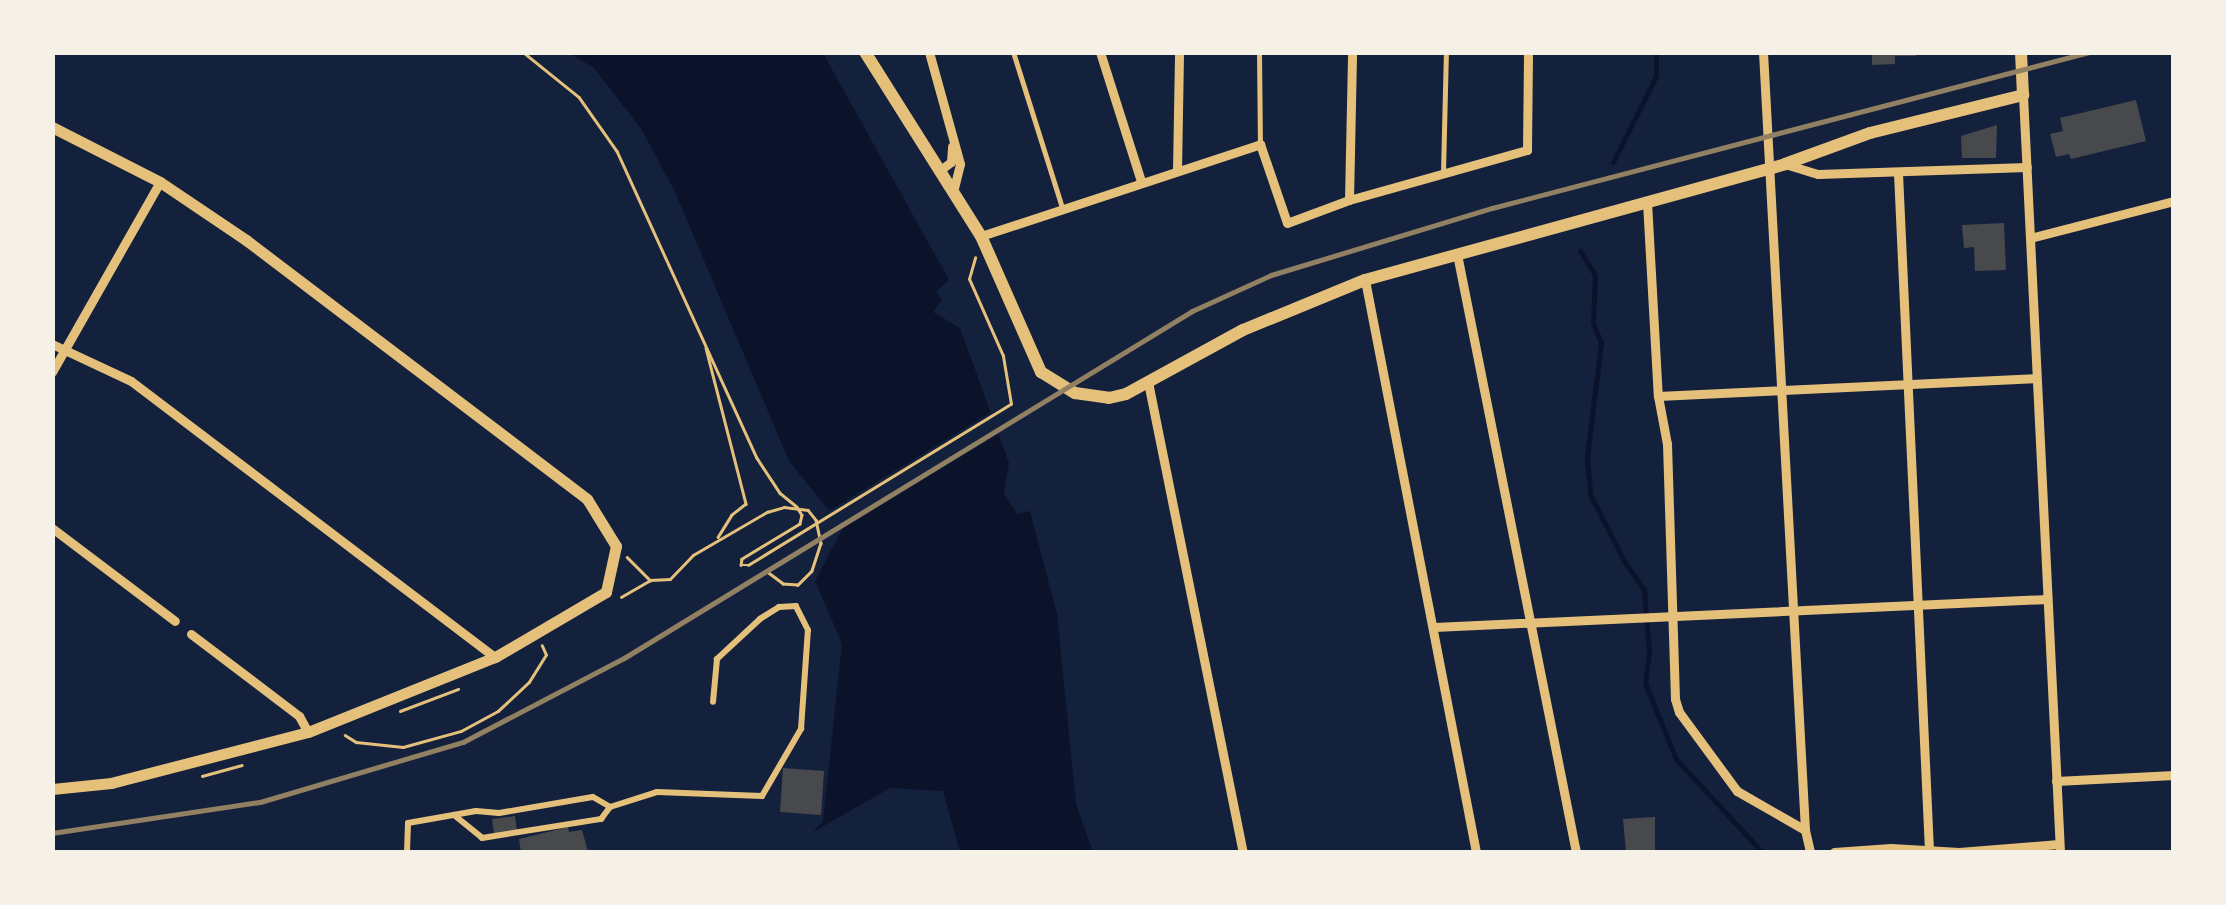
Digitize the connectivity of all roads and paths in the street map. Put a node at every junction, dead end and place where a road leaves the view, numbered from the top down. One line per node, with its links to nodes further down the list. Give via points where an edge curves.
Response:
1 (522, 52): 36 (path, via 579,98 618,150)
2 (866, 52): 21 (main road)
3 (929, 52): 15 (street)
4 (1012, 52): 30 (lane)
5 (1100, 52): 24 (street)
6 (1178, 52): 20 (street)
7 (1259, 52): 16 (lane)
8 (1352, 52): 27 (street)
9 (1446, 52): 22 (lane)
10 (1528, 52): 22 (street, via 1527,150)
11 (1763, 52): 19 (street)
12 (2020, 52): 13 (main road)
13 (2023, 95): 17 (main road, via 1870,133); 18 (street)
14 (52, 127): 25 (street)
15 (953, 138): 21 (street, via 951,162); 26 (street, via 960,164)
16 (1260, 144): 20 (street); 27 (street, via 1287,222)
17 (1786, 164): 19 (main road); 23 (street, via 1818,174)
18 (2027, 168): 23 (street); 32 (street)
19 (1769, 169): 28 (main road); 43 (street)
20 (1178, 170): 24 (street)
21 (939, 171): 26 (main road)
22 (1443, 172): 27 (street)
23 (1898, 173): 42 (street)
24 (1141, 181): 30 (street)
25 (160, 182): 38 (street); 48 (street, via 588,499)
26 (953, 192): 31 (main road)
27 (1349, 200)
28 (1647, 202): 33 (main road); 44 (street)
29 (2174, 202): 32 (street)
30 (1062, 206): 31 (street)
31 (981, 236): 41 (main road, via 1033,360 1062,388 1108,398)
32 (2030, 238): 40 (street)
33 (1457, 254): 35 (main road); 55 (street)
34 (975, 256): 45 (path, via 969,279 1003,356 1011,404 740,565 800,524)
35 (1365, 280): 41 (main road, via 1243,330); 56 (street)
36 (705, 342): 45 (path, via 757,458); 47 (path, via 746,504)
37 (52, 344): 38 (street)
38 (66, 349): 39 (street); 59 (street, via 130,381)
39 (52, 372)
40 (2034, 378): 42 (street); 50 (street)
41 (1148, 382): 72 (street)
42 (1907, 383): 43 (street); 51 (street)
43 (1780, 392): 44 (street); 52 (street)
44 (1658, 396): 53 (street, via 1667,444)
45 (798, 508): 47 (path, via 767,512); 49 (path, via 816,520 821,542 812,571 798,585 783,584)
46 (52, 528): 54 (street)
47 (714, 542): 48 (path, via 670,580 650,580)
48 (616, 546): 58 (street, via 606,592)
49 (768, 572)
50 (2046, 599): 51 (street); 64 (street)
51 (1917, 604): 52 (street); 70 (street)
52 (1792, 609): 53 (street); 68 (street)
53 (1673, 616): 55 (street); 68 (street, via 1679,712 1736,792)
54 (176, 622)
55 (1531, 625): 56 (street); 74 (street)
56 (1434, 627): 73 (street)
57 (190, 634): 62 (street, via 299,716)
58 (534, 635): 59 (street); 61 (path, via 546,655 529,682 498,712 461,731 403,747 356,742)
59 (495, 657): 61 (street)
60 (714, 702): 66 (street, via 717,660 760,619 796,606 808,630 801,729 762,796 657,792)
61 (332, 724): 62 (street)
62 (308, 732): 65 (street, via 110,782)
63 (2174, 775): 64 (street)
64 (2056, 782): 69 (street)
65 (52, 789)
66 (610, 807): 67 (street, via 592,797); 67 (street, via 601,819 482,838)
67 (454, 815): 71 (street, via 408,823)
68 (1805, 830): 75 (street)
69 (2059, 848): 70 (street)
70 (1929, 851): 76 (street)
71 (407, 852)
72 (1244, 852)
73 (1476, 852)
74 (1576, 852)
75 (1810, 852)
76 (1834, 852)

